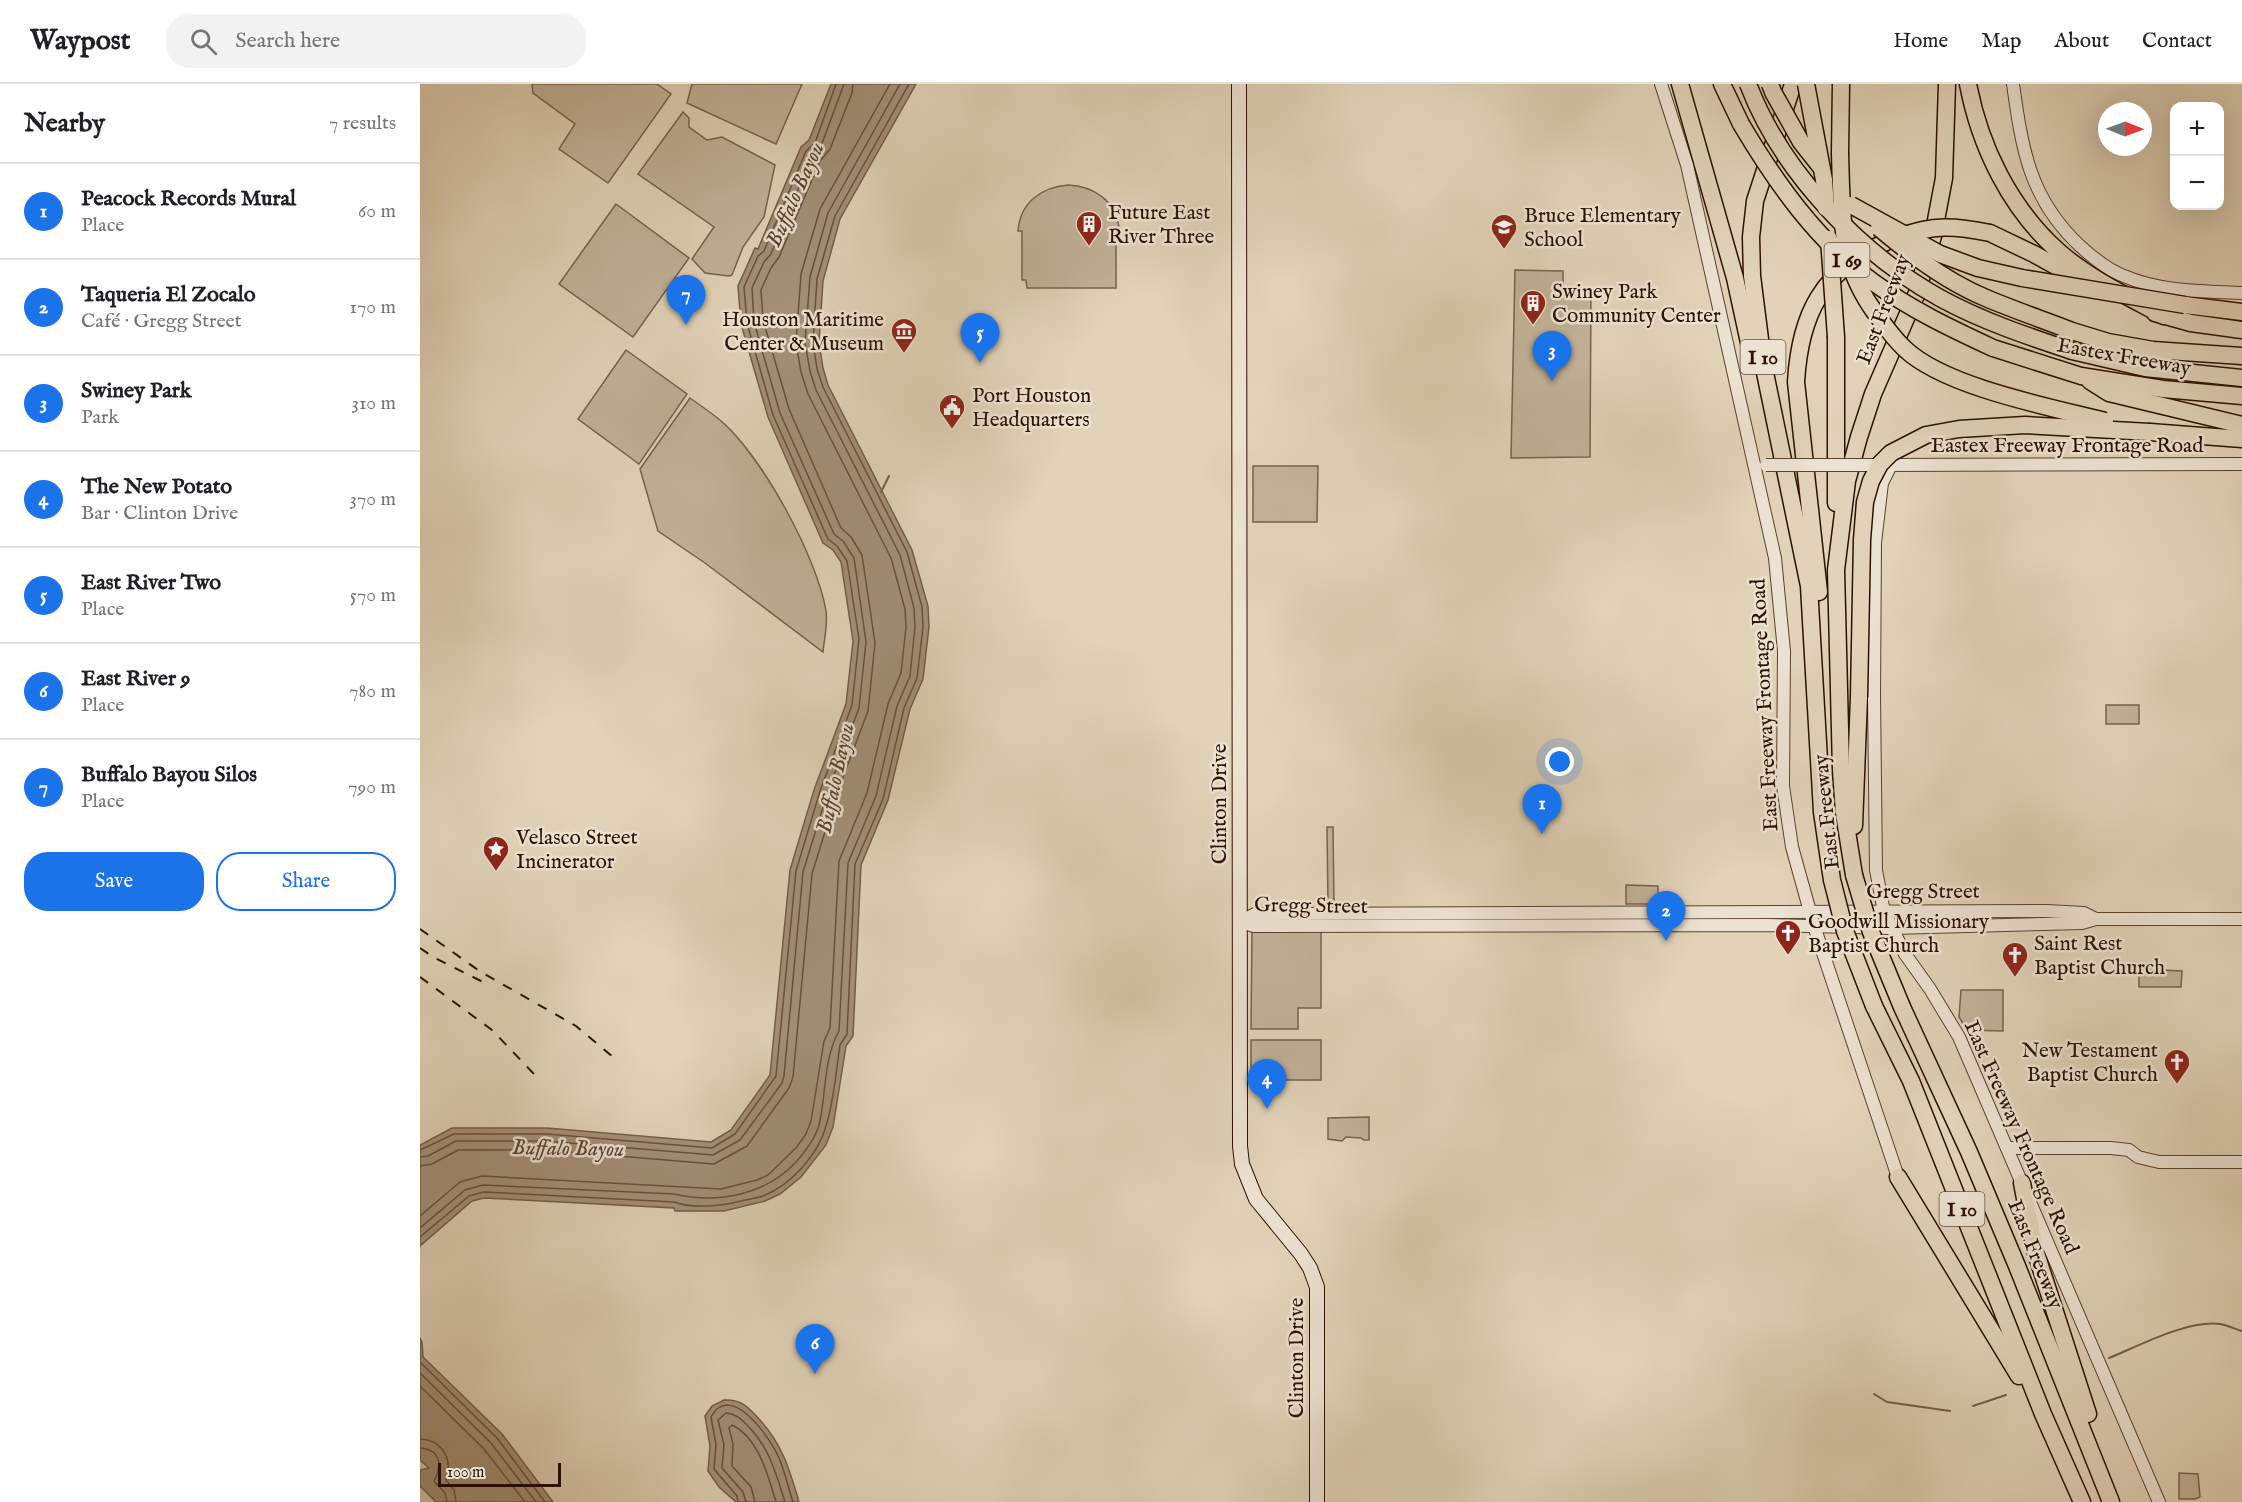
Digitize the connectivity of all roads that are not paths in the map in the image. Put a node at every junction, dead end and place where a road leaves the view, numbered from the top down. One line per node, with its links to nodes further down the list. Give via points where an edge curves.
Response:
1 (1239, 84): 36 (main road, Clinton Drive)
2 (1661, 84): 25 (street, East Freeway Frontage Road, via 1687,165)
3 (1680, 84): 29 (highway, via 1736,278)
4 (1722, 84): 19 (highway, Eastex Freeway / I 69, bridge, via 1740,122 1789,198 1842,256 1865,275 1907,304 1993,348)
5 (1748, 84): 20 (highway, bridge, via 1757,108 1799,174 1865,244 1912,281 1991,322 2072,351 2145,368)
6 (1770, 84): 13 (highway, Eastex Freeway / I 69, bridge, via 1802,141)
7 (1793, 84): 29 (highway, East Freeway / I 10, via 1755,201 1752,276 1764,363 1809,586)
8 (1806, 84): 28 (highway, bridge, via 1824,180 1836,337)
9 (1840, 84): 23 (highway, bridge, via 1842,210 1847,249 1860,289 1906,351 1961,380 2007,396)
10 (1947, 84): 28 (highway, East Freeway, via 1944,177 1933,236 1917,293 1873,394 1859,437 1847,481)
11 (1968, 84): 16 (highway, via 1996,169 2030,221 2059,252)
12 (2013, 84): 14 (street, via 2024,152 2039,194 2063,230 2087,252 2124,276 2153,284 2189,291)
13 (1851, 205): 15 (highway, bridge, via 1940,254 1978,268); 18 (highway, Eastex Freeway / I 69, bridge, via 1904,250 1984,298 2108,342 2153,350)
14 (2242, 293)
15 (2242, 312)
16 (2164, 316): 17 (highway); 30 (highway, bridge, via 2101,291 1990,233 1962,227 1920,229 1886,242 1867,251 1819,294 1809,313 1797,356 1796,382 1819,580)
17 (2242, 330)
18 (2242, 356)
19 (2081, 376): 21 (highway, Eastex Freeway / I 69, via 2163,390); 22 (highway, via 2109,393)
20 (2242, 378)
21 (2242, 396)
22 (2242, 425)
23 (2150, 432): 24 (highway); 31 (highway, bridge, via 2035,425 1959,429 1926,435 1891,453 1880,464 1865,501 1859,697)
24 (2242, 439)
25 (1760, 464): 27 (street, Eastex Freeway Frontage Road, bridge); 32 (street, East Freeway Frontage Road, via 1783,628 1786,815)
26 (2242, 464): 27 (street, Eastex Freeway Frontage Road)
27 (1891, 465): 33 (street, East Freeway Frontage Road, via 1882,483 1877,520 1874,603 1874,850)
28 (1836, 570): 31 (highway, East Freeway)
29 (1812, 631): 30 (highway, East Freeway / I 10)
30 (1817, 714): 43 (highway, East Freeway / I 10, bridge, via 1822,812 1832,880 1845,931 1874,1006 1911,1081)
31 (1849, 814): 46 (highway, East Freeway / I 10, bridge, via 1854,875 1871,932 1995,1214)
32 (1809, 911): 33 (street, Gregg Street); 36 (street, Gregg Street, via 1265,914); 37 (street, East Freeway Frontage Road)
33 (1884, 912): 34 (street, Gregg Street, via 2047,911 2084,913); 38 (street, East Freeway Frontage Road)
34 (2096, 919): 35 (street, Gregg Street); 38 (street, Gregg Street, via 2082,923)
35 (2242, 919)
36 (1240, 922): 37 (street, Gregg Street, via 1254,926); 44 (main road, Clinton Drive, via 1242,1164 1256,1199 1301,1254 1317,1287)
37 (1814, 926): 38 (street, Gregg Street); 41 (street, East Freeway Frontage Road)
38 (1892, 928): 39 (street, East Freeway Frontage Road, via 1959,1037)
39 (2007, 1148): 40 (street, via 2111,1148 2129,1150 2138,1157 2159,1162); 42 (street, East Freeway Frontage Road)
40 (2242, 1162)
41 (1898, 1177): 43 (highway)
42 (2022, 1183): 46 (highway, via 2035,1250); 47 (street, East Freeway Frontage Road)
43 (2043, 1414): 45 (highway, East Freeway / I 10)
44 (1317, 1502)
45 (2082, 1502)
46 (2111, 1502)
47 (2158, 1502)

